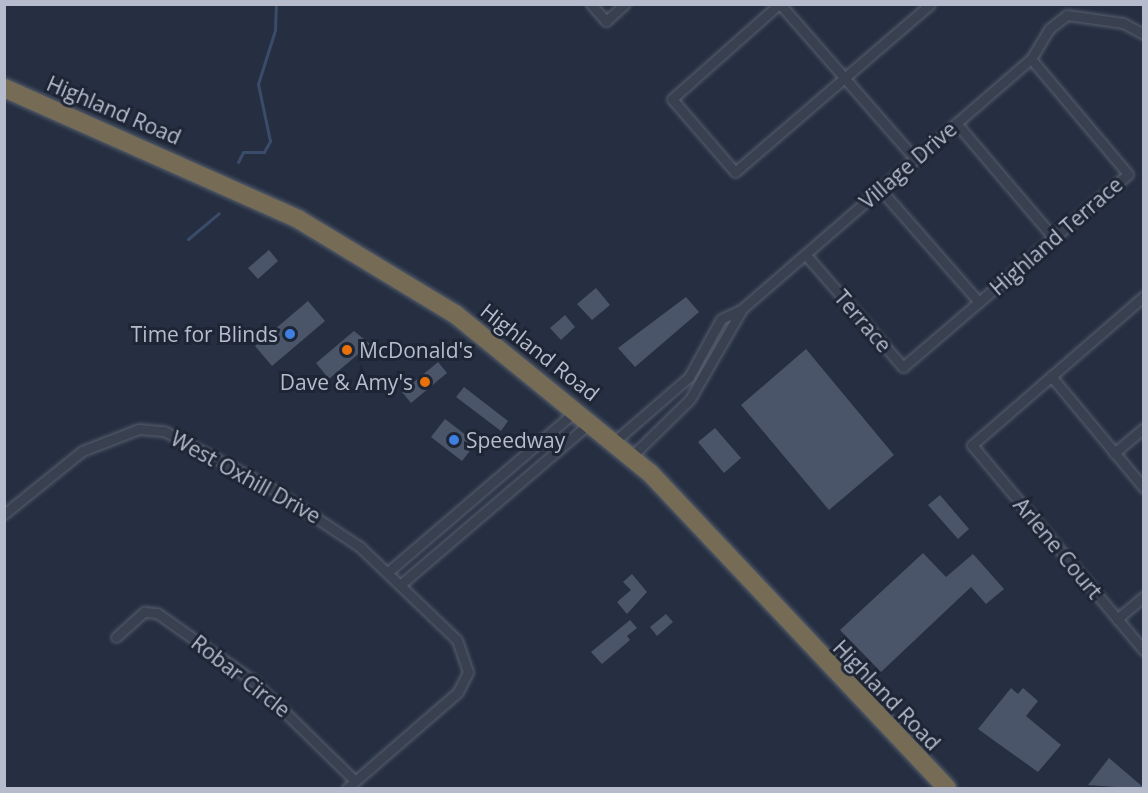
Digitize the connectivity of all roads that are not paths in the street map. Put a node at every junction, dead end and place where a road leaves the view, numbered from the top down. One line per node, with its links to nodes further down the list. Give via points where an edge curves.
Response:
1 (591, 4): 2 (street, via 606,21)
2 (625, 4)
3 (779, 4): 9 (street); 9 (street, via 672,99 728,164 735,172)
4 (930, 4): 9 (street)
5 (1064, 4): 6 (street)
6 (1066, 15): 7 (street, via 1123,23); 8 (street, Village Drive, via 1049,29)
7 (1143, 34)
8 (1031, 59): 11 (street, Village Drive); 14 (street, Highland Terrace, via 1128,174)
9 (844, 79): 12 (street)
10 (4, 88): 20 (highway, Highland Road, via 330,236 451,311)
11 (956, 123): 12 (street, Village Drive); 14 (street)
12 (915, 159): 13 (street, Village Drive)
13 (880, 189): 15 (street, Village Drive); 17 (street)
14 (1054, 238): 17 (street, Highland Terrace)
15 (805, 254): 17 (street, Terrace, via 903,367); 18 (street, Village Drive)
16 (1143, 296): 19 (street)
17 (979, 302)
18 (742, 309): 23 (street, Village Drive, via 721,319 689,377); 25 (street, Village Drive, via 690,399)
19 (1051, 376): 24 (street); 35 (street, Arlene Court, via 972,445)
20 (577, 409): 21 (highway, Highland Road); 26 (street)
21 (592, 421): 23 (highway, Highland Road); 27 (street)
22 (1143, 428): 24 (street)
23 (615, 441): 25 (highway, Highland Road)
24 (1114, 453): 28 (street)
25 (632, 456): 40 (highway, Highland Road)
26 (511, 469): 27 (street); 29 (street)
27 (522, 481): 30 (street)
28 (1143, 488)
29 (476, 496): 30 (street); 32 (street)
30 (488, 510): 33 (street)
31 (4, 514): 32 (street, West Oxhill Drive, via 82,451 139,429 164,431 325,521)
32 (388, 572): 33 (street, West Oxhill Drive)
33 (400, 585): 38 (street, West Oxhill Drive, via 457,640 468,672 458,692)
34 (1143, 596): 35 (street)
35 (1117, 619): 37 (street, Arlene Court)
36 (116, 637): 38 (street, Robar Circle, via 144,612 157,613 252,680)
37 (1143, 651)
38 (356, 782): 39 (street, West Oxhill Drive)
39 (347, 789)
40 (947, 789)

